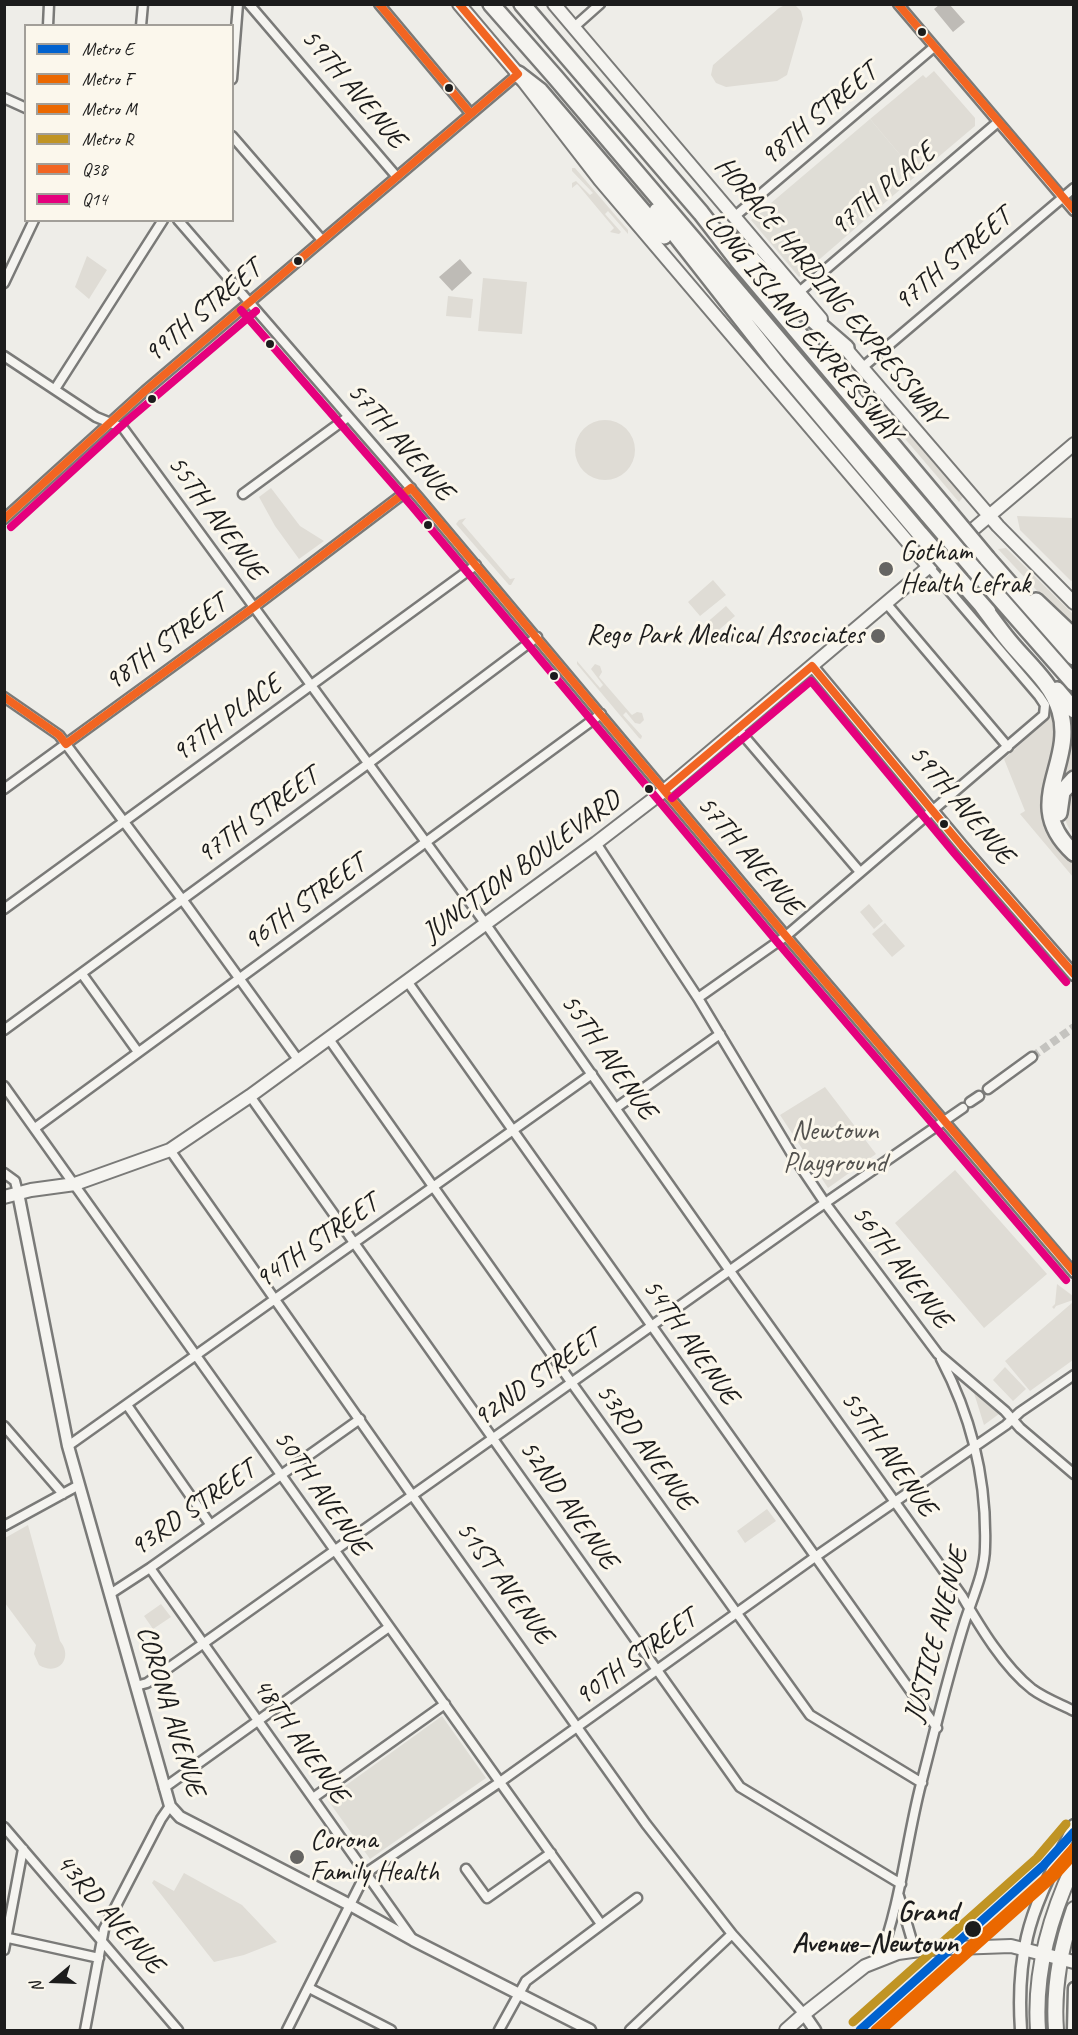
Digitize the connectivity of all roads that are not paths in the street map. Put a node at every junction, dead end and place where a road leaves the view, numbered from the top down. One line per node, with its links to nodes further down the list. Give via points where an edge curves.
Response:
1 (49, 4): 14 (street)
2 (142, 4): 15 (street)
3 (238, 4): 19 (street)
4 (249, 4): 26 (street, 59TH AVENUE)
5 (379, 4): 23 (street)
6 (459, 4): 20 (main road)
7 (491, 4): 13 (highway, LONG ISLAND EXPRESSWAY)
8 (522, 4): 17 (highway, LONG ISLAND EXPRESSWAY)
9 (529, 4): 17 (highway)
10 (554, 4): 16 (main road, HORACE HARDING EXPRESSWAY)
11 (600, 4): 16 (street)
12 (898, 4): 18 (street)
13 (505, 21): 41 (highway, via 548,83 644,195); 62 (highway, LONG ISLAND EXPRESSWAY, bridge)
14 (48, 24)
15 (141, 24)
16 (573, 27): 31 (main road, HORACE HARDING EXPRESSWAY)
17 (548, 33): 30 (highway, LONG ISLAND EXPRESSWAY)
18 (934, 47): 24 (street); 31 (street, 98TH STREET)
19 (234, 54)
20 (518, 74): 23 (street, 99TH STREET); 41 (highway, via 540,91); 52 (main road, via 607,187)
21 (4, 98): 22 (street)
22 (24, 107)
23 (471, 114): 26 (street, 99TH STREET)
24 (998, 122): 28 (street); 37 (street, 97TH PLACE)
25 (234, 138): 35 (street)
26 (397, 177): 35 (street, 99TH STREET)
27 (1074, 188): 28 (street, 97TH STREET)
28 (1062, 198): 29 (street); 42 (street, 97TH STREET)
29 (1074, 211)
30 (701, 213): 39 (highway); 53 (highway, LONG ISLAND EXPRESSWAY, bridge)
31 (734, 217): 37 (main road, HORACE HARDING EXPRESSWAY)
32 (33, 222): 36 (street)
33 (162, 222): 43 (street)
34 (180, 222): 38 (street, 57TH AVENUE)
35 (322, 240): 38 (street, 99TH STREET)
36 (4, 283)
37 (798, 292): 39 (main road, HORACE HARDING EXPRESSWAY)
38 (249, 303): 44 (street, 57TH AVENUE); 45 (street, 99TH STREET)
39 (846, 348): 42 (main road, HORACE HARDING EXPRESSWAY)
40 (4, 356): 43 (street, 55TH AVENUE)
41 (777, 364): 56 (highway, bridge)
42 (862, 367): 49 (main road, HORACE HARDING EXPRESSWAY)
43 (55, 389): 45 (street, 55TH AVENUE)
44 (348, 417): 47 (street, 57TH AVENUE); 48 (street)
45 (110, 423): 50 (street, 99TH STREET); 57 (street, 55TH AVENUE, via 123,428)
46 (1074, 444): 49 (main road, JUNCTION BOULEVARD)
47 (411, 488): 51 (street, 57TH AVENUE); 57 (street, 98TH STREET)
48 (243, 494)
49 (989, 516): 52 (main road, JUNCTION BOULEVARD); 55 (main road, HORACE HARDING EXPRESSWAY)
50 (4, 519)
51 (476, 565): 58 (street, 57TH AVENUE); 63 (street, 97TH PLACE)
52 (928, 567): 54 (main road, JUNCTION BOULEVARD); 69 (street, via 1045,705 1042,717)
53 (1011, 585): 59 (highway, via 1034,600); 60 (highway, LONG ISLAND EXPRESSWAY)
54 (886, 603): 61 (main road, JUNCTION BOULEVARD); 69 (street)
55 (1074, 603)
56 (981, 604): 65 (highway); 79 (highway, via 1058,704 1062,733 1050,817 1059,838)
57 (254, 607): 63 (street, 55TH AVENUE); 68 (street, 98TH STREET)
58 (537, 637): 66 (street, 57TH AVENUE); 70 (street, 97TH STREET)
59 (1074, 637)
60 (1074, 657)
61 (812, 666): 67 (main road, JUNCTION BOULEVARD); 74 (street, 59TH AVENUE)
62 (1074, 683)
63 (311, 685): 70 (street, 55TH AVENUE); 75 (street, 97TH PLACE)
64 (4, 697): 68 (street, via 60,735)
65 (1074, 710)
66 (601, 714): 73 (street, 57TH AVENUE); 77 (street, 96TH STREET)
67 (738, 729): 73 (main road, JUNCTION BOULEVARD); 80 (street)
68 (66, 744): 72 (street, 98TH STREET); 75 (street)
69 (1008, 747): 74 (street)
70 (369, 763): 77 (street, 55TH AVENUE); 81 (street, 97TH STREET)
71 (1074, 778): 76 (highway, via 1062,792 1059,806 1063,826)
72 (4, 789)
73 (665, 790): 78 (main road, JUNCTION BOULEVARD); 84 (street, 57TH AVENUE)
74 (934, 810): 80 (street); 86 (street, 59TH AVENUE)
75 (124, 822): 81 (street); 82 (street, 97TH PLACE)
76 (1074, 839)
77 (426, 842): 83 (street, 55TH AVENUE); 87 (street, 96TH STREET)
78 (596, 843): 83 (main road, JUNCTION BOULEVARD); 89 (street, 56TH AVENUE)
79 (1074, 853)
80 (860, 872): 84 (street)
81 (183, 900): 85 (street, 97TH STREET); 87 (street)
82 (4, 909)
83 (485, 923): 88 (main road, JUNCTION BOULEVARD); 96 (street, 55TH AVENUE)
84 (786, 936): 89 (street); 102 (street, 57TH AVENUE)
85 (82, 974): 90 (street, 97TH STREET); 93 (street)
86 (1074, 975)
87 (239, 978): 93 (street, 96TH STREET); 95 (street)
88 (407, 981): 92 (main road, JUNCTION BOULEVARD); 104 (street, 54TH AVENUE)
89 (698, 998): 91 (street, 56TH AVENUE)
90 (4, 1030)
91 (720, 1034): 101 (street); 111 (street, 56TH AVENUE, via 789,1151)
92 (329, 1039): 95 (main road, JUNCTION BOULEVARD); 108 (street, 53RD AVENUE)
93 (138, 1052): 103 (street, 96TH STREET)
94 (1032, 1057): 98 (street)
95 (299, 1061): 99 (main road, JUNCTION BOULEVARD)
96 (592, 1074): 101 (street, 55TH AVENUE); 104 (street, 94TH STREET)
97 (4, 1086): 103 (street, 50TH AVENUE)
98 (988, 1089)
99 (250, 1096): 105 (main road, JUNCTION BOULEVARD); 112 (street, 52ND AVENUE)
100 (979, 1096): 102 (street, 92ND STREET)
101 (616, 1108): 113 (street, 55TH AVENUE)
102 (944, 1122): 111 (street, 92ND STREET); 114 (street, 57TH AVENUE)
103 (35, 1128): 107 (street, 50TH AVENUE)
104 (513, 1131): 108 (street, 94TH STREET); 116 (street, 54TH AVENUE)
105 (170, 1150): 107 (main road, JUNCTION BOULEVARD); 115 (street, 51ST AVENUE)
106 (4, 1173): 109 (street, CORONA AVENUE, via 15,1181)
107 (75, 1184): 109 (main road, JUNCTION BOULEVARD); 118 (street, 50TH AVENUE)
108 (434, 1186): 112 (street, 94TH STREET); 120 (street, 53RD AVENUE)
109 (18, 1193): 110 (main road, JUNCTION BOULEVARD); 126 (street, CORONA AVENUE)
110 (4, 1197)
111 (825, 1203): 113 (street, 92ND STREET); 117 (street, 56TH AVENUE)
112 (354, 1243): 115 (street, 94TH STREET); 125 (street, 52ND AVENUE)
113 (730, 1270): 116 (street, 92ND STREET); 133 (street, 55TH AVENUE)
114 (1074, 1273)
115 (275, 1299): 118 (street, 94TH STREET); 122 (street, 51ST AVENUE)
116 (650, 1326): 120 (street, 92ND STREET); 137 (street, 54TH AVENUE)
117 (938, 1354): 123 (street, 56TH AVENUE); 127 (street, JUSTICE AVENUE, via 959,1395)
118 (196, 1355): 121 (street, 94TH STREET); 128 (street, 50TH AVENUE)
119 (1074, 1375): 123 (street, 90TH STREET)
120 (571, 1383): 125 (street, 92ND STREET); 141 (street, 53RD AVENUE)
121 (127, 1405): 126 (street, 94TH STREET); 134 (street)
122 (360, 1419): 128 (street, 93RD STREET); 132 (street, 51ST AVENUE)
123 (1012, 1419): 127 (street, 90TH STREET); 129 (street, 56TH AVENUE)
124 (4, 1426): 131 (street)
125 (493, 1438): 132 (street, 92ND STREET); 144 (street, 52ND AVENUE)
126 (68, 1446): 130 (street, CORONA AVENUE)
127 (975, 1446): 133 (street, 90TH STREET); 140 (street, JUSTICE AVENUE, via 984,1498 985,1549)
128 (280, 1474): 134 (street, 93RD STREET); 136 (street, 50TH AVENUE)
129 (1074, 1474)
130 (79, 1485): 131 (street); 139 (street, CORONA AVENUE)
131 (63, 1494): 135 (street)
132 (412, 1495): 136 (street, 92ND STREET); 149 (street, 51ST AVENUE)
133 (894, 1503): 137 (street, 90TH STREET); 140 (street, 55TH AVENUE)
134 (210, 1524): 138 (street, 93RD STREET)
135 (4, 1526)
136 (334, 1551): 142 (street, 50TH AVENUE); 143 (street, 92ND STREET)
137 (815, 1557): 141 (street, 90TH STREET); 150 (street, 54TH AVENUE)
138 (150, 1568): 139 (street, 93RD STREET); 143 (street, 48TH AVENUE)
139 (110, 1594): 145 (street, CORONA AVENUE)
140 (969, 1609): 147 (street, 55TH AVENUE, via 1018,1677 1035,1691); 150 (street, JUSTICE AVENUE)
141 (736, 1613): 144 (street, 90TH STREET); 152 (street, 53RD AVENUE, via 810,1715)
142 (389, 1627): 146 (street, 50TH AVENUE); 148 (street)
143 (204, 1643): 145 (street, 92ND STREET, via 147,1683); 148 (street, 48TH AVENUE)
144 (657, 1670): 149 (street, 90TH STREET); 163 (street, 52ND AVENUE, via 741,1787)
145 (136, 1686): 153 (street, CORONA AVENUE)
146 (445, 1704): 151 (street, 50TH AVENUE); 154 (street)
147 (1074, 1711)
148 (259, 1721): 153 (street); 154 (street, 48TH AVENUE)
149 (578, 1726): 151 (street, 90TH STREET); 169 (street, 51ST AVENUE, via 646,1824)
150 (937, 1728): 152 (street, JUSTICE AVENUE)
151 (500, 1782): 159 (street, 50TH AVENUE); 162 (street, 90TH STREET)
152 (922, 1783): 163 (street, JUSTICE AVENUE)
153 (164, 1788): 155 (street, CORONA AVENUE)
154 (313, 1798): 162 (street, 48TH AVENUE)
155 (170, 1806): 166 (street, CORONA AVENUE, via 180,1817); 172 (street, via 121,1894)
156 (1074, 1825): 173 (street, via 1047,1882)
157 (4, 1827): 158 (street, 43RD AVENUE)
158 (23, 1849): 170 (street); 172 (street, 43RD AVENUE)
159 (551, 1853): 161 (street, via 487,1898); 168 (street, 50TH AVENUE)
160 (1074, 1865): 176 (main road, via 1052,1917)
161 (466, 1869)
162 (366, 1873): 166 (street, 90TH STREET); 171 (street, 48TH AVENUE)
163 (901, 1884): 164 (street, JUSTICE AVENUE)
164 (898, 1896): 175 (street); 178 (street, JUSTICE AVENUE)
165 (637, 1898): 168 (street)
166 (350, 1905): 171 (street, CORONA AVENUE); 180 (street, 90TH STREET)
167 (1073, 1911): 179 (main road)
168 (601, 1924): 182 (street, via 526,1981)
169 (732, 1934): 183 (street, 51ST AVENUE); 190 (street)
170 (6, 1938): 174 (street); 177 (street)
171 (412, 1940): 182 (street, CORONA AVENUE)
172 (102, 1941): 177 (street); 185 (street, 43RD AVENUE)
173 (1025, 1949): 175 (main road, via 1011,1946); 176 (main road); 193 (street)
174 (4, 1950)
175 (915, 1951): 178 (main road)
176 (1043, 1954): 179 (main road); 194 (main road, via 1037,2000)
177 (99, 1958): 184 (street)
178 (879, 1960): 183 (main road)
179 (1067, 1960): 195 (main road, via 1056,1989)
180 (309, 1988): 186 (street, 90TH STREET); 187 (street)
181 (1074, 1988): 196 (street)
182 (518, 1994): 188 (street); 189 (street, CORONA AVENUE)
183 (804, 2014): 191 (main road); 192 (street, 51ST AVENUE)
184 (85, 2031)
185 (178, 2031)
186 (287, 2031)
187 (391, 2031)
188 (499, 2031)
189 (590, 2031)
190 (630, 2031)
191 (786, 2031)
192 (815, 2031)
193 (1021, 2031)
194 (1038, 2031)
195 (1056, 2031)
196 (1073, 2031)

